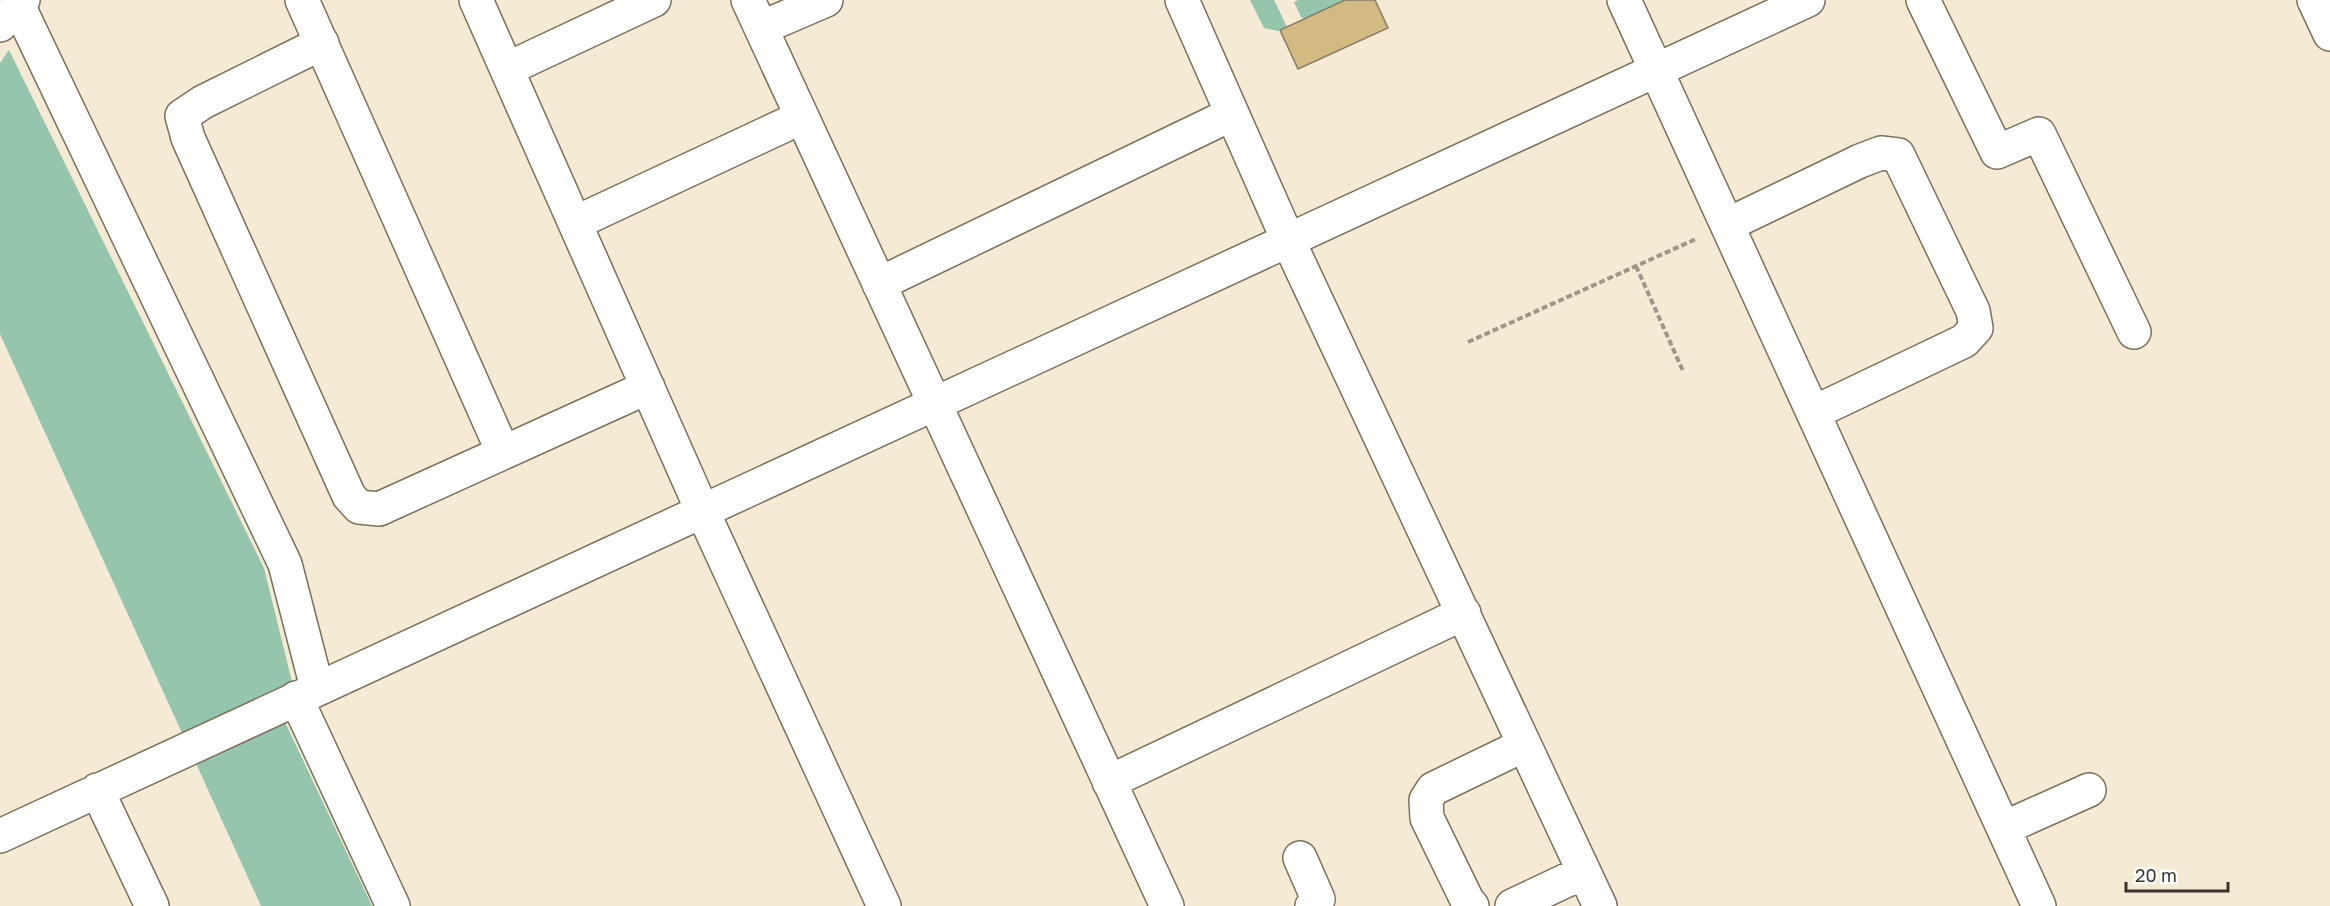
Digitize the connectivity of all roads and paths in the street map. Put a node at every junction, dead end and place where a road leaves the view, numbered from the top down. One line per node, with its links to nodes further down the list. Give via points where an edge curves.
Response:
1 (302, 0): 13 (street)
2 (476, 0): 14 (street)
3 (654, 0): 14 (street)
4 (826, 0): 11 (street)
5 (1182, 0): 16 (street)
6 (1624, 0): 15 (street)
7 (1808, 0): 15 (street)
8 (1923, 0): 23 (street, via 1997,152 2039,134)
9 (2314, 0): 12 (street)
10 (14, 10): 32 (street, via 285,564)
11 (754, 14): 17 (street)
12 (2330, 34)
13 (322, 43): 29 (street); 29 (street, via 182,116 188,138 349,496 359,507 379,508)
14 (507, 69): 18 (street)
15 (1656, 70): 19 (street); 20 (street)
16 (1232, 114): 20 (street); 22 (street)
17 (802, 117): 18 (street); 22 (street)
18 (575, 223): 26 (street)
19 (1727, 225): 21 (path); 28 (street); 28 (street, via 1860,161 1881,153 1898,155 1973,311 1976,328 1964,341)
20 (1288, 240): 27 (street); 31 (street)
21 (1636, 266): 24 (path); 25 (path)
22 (879, 284): 27 (street)
23 (2134, 332)
24 (1468, 342)
25 (1683, 371)
26 (648, 387): 29 (street); 30 (street)
27 (934, 404): 30 (street); 34 (street)
28 (1813, 413): 37 (street)
29 (503, 452)
30 (702, 510): 32 (street); 43 (street)
31 (1464, 613): 33 (street); 34 (street)
32 (306, 693): 35 (street); 42 (street)
33 (1524, 745): 40 (street); 46 (street, via 1432,789 1426,800 1427,818)
34 (1109, 782): 44 (street)
35 (97, 789): 38 (street); 41 (street)
36 (2089, 790): 37 (street)
37 (2004, 828): 49 (street)
38 (0, 836)
39 (1300, 858): 45 (street, via 1318,899)
40 (1584, 872): 47 (street); 48 (street)
41 (153, 906)
42 (393, 906)
43 (884, 906)
44 (1167, 906)
45 (1312, 906)
46 (1472, 906)
47 (1512, 906)
48 (1600, 906)
49 (2039, 906)

